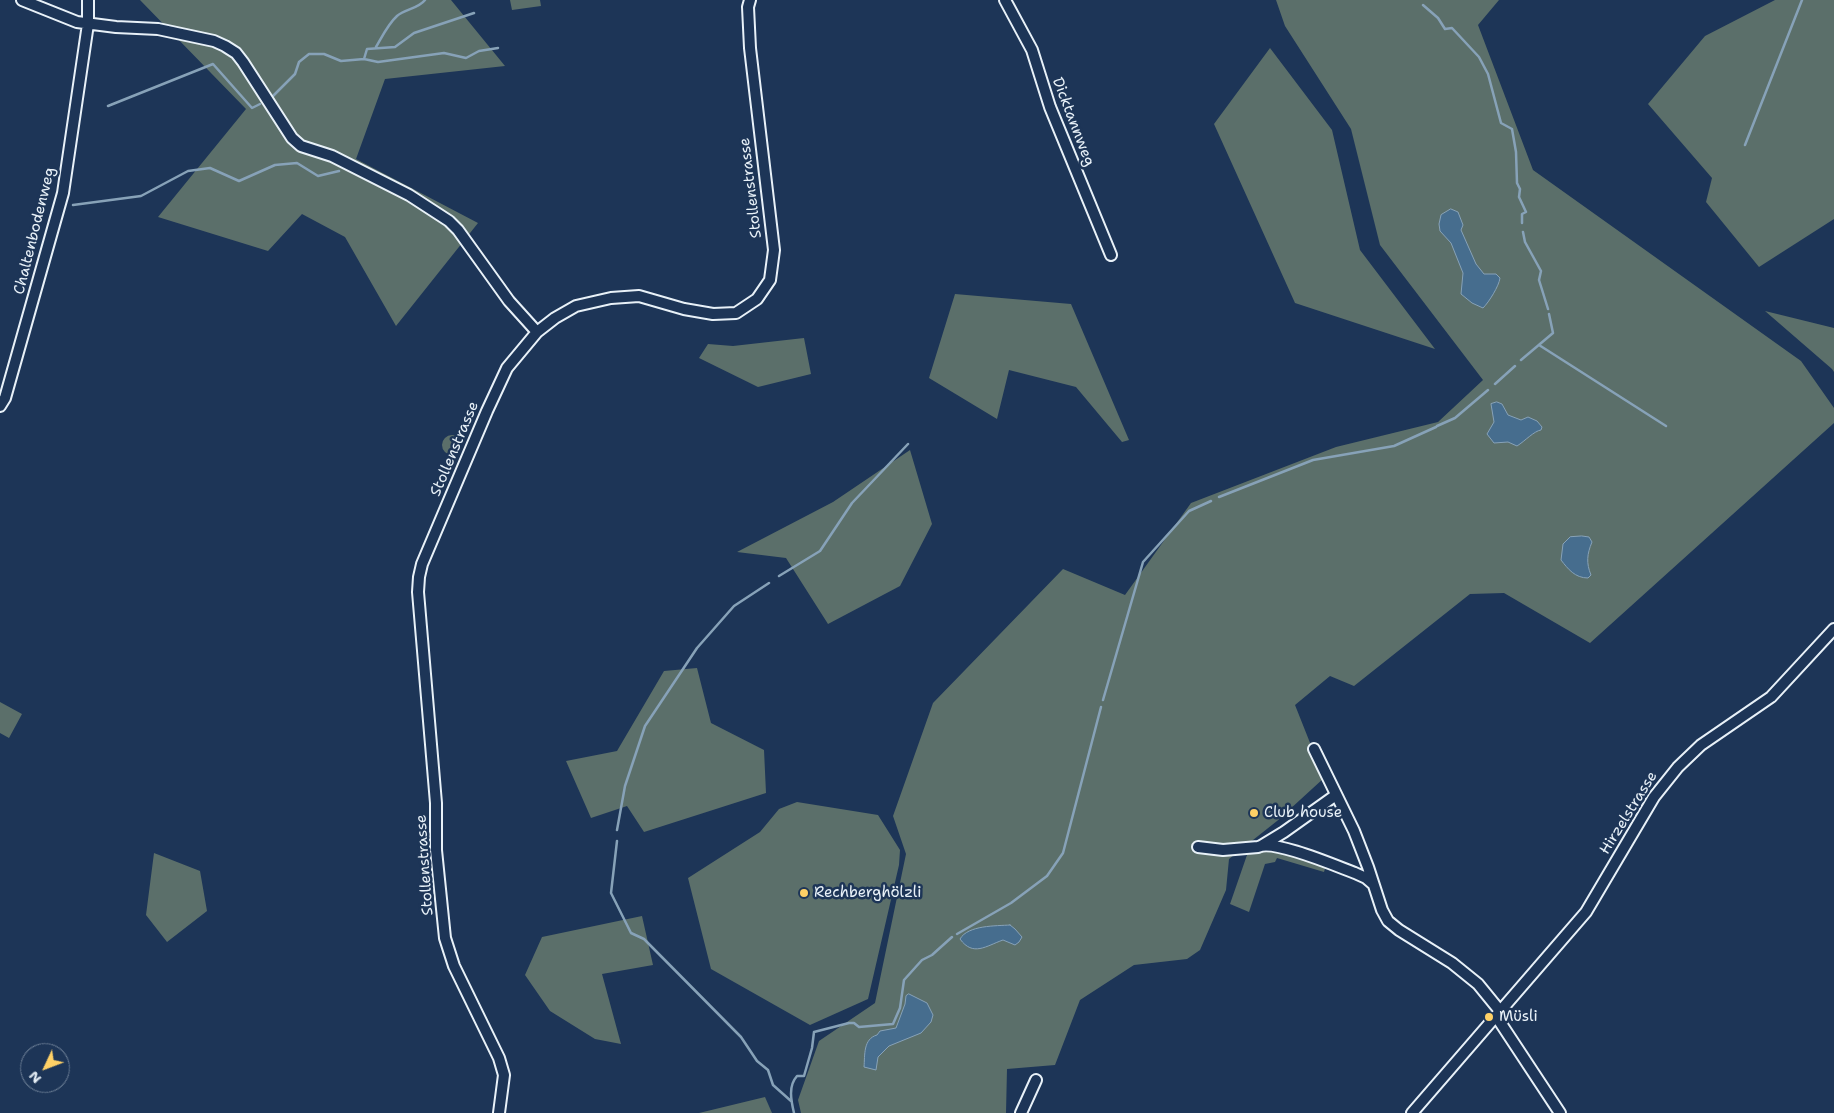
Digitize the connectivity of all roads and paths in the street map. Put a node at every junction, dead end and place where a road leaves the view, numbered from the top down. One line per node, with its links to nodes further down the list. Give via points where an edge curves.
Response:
1 (22, 0): 5 (street)
2 (88, 0): 5 (street, Chaltenbodenweg)
3 (750, 0): 7 (street, Stollenstrasse, via 750,48 774,250 770,280 757,299 736,313 713,314 684,309 638,296 611,298 576,306)
4 (1005, 0): 6 (street, Dicktannweg, via 1032,50 1050,108)
5 (88, 24): 7 (street, via 158,29 214,41 236,53 292,138 301,146 348,163 438,213 458,230 496,284); 8 (street, Chaltenbodenweg, via 63,193 5,398)
6 (1111, 256)
7 (537, 332): 17 (street, Stollenstrasse, via 507,368 487,411 422,564 418,592 445,938 454,966 499,1058 504,1075)
8 (0, 406)
9 (1834, 630): 15 (street, Hirzelstrasse, via 1772,697 1701,745 1678,767 1650,803 1586,912)
10 (1314, 750): 11 (street)
11 (1336, 794): 12 (street); 14 (street)
12 (1261, 846): 13 (street, via 1222,850); 14 (street, via 1282,847 1355,873)
13 (1198, 847)
14 (1374, 885): 15 (street, via 1388,921 1478,984)
15 (1498, 1014): 19 (street, Hirzelstrasse); 20 (street)
16 (1036, 1080): 18 (street)
17 (499, 1113)
18 (1021, 1113)
19 (1412, 1113)
20 (1560, 1113)

